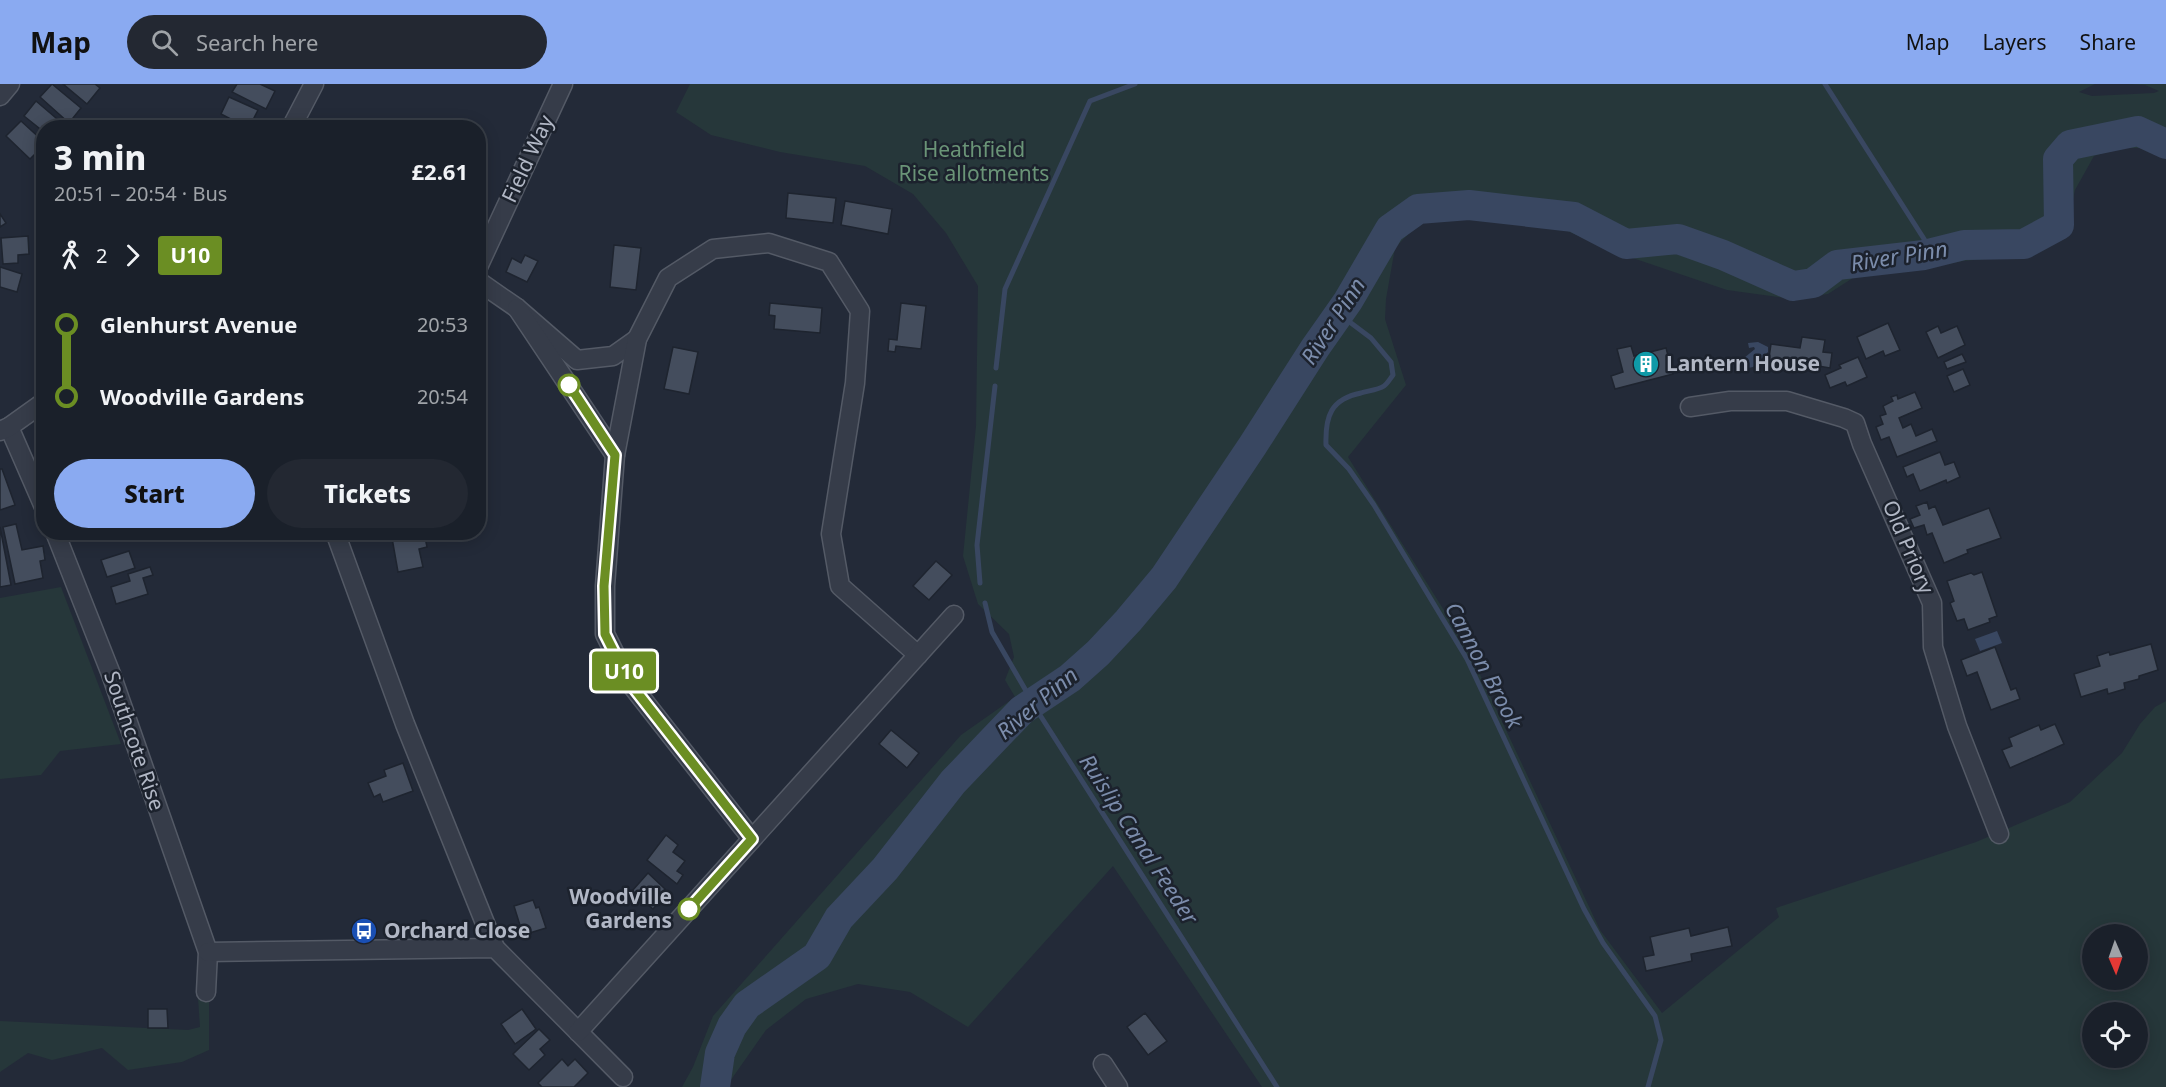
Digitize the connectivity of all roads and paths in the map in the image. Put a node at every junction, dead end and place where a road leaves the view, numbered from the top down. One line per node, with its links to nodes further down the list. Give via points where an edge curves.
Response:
1 (10, 84): 4 (street)
2 (314, 84): 5 (street)
3 (563, 84): 6 (street, Field Way)
4 (0, 96)
5 (295, 120)
6 (486, 250)
7 (486, 287): 8 (street)
8 (517, 308): 9 (street, via 577,360 613,356); 13 (street)
9 (637, 339): 13 (street); 18 (street, via 668,278 713,249 769,243 829,262 860,311 855,383 831,534 840,586)
10 (36, 407): 12 (street)
11 (1690, 407): 19 (street, Old Priory, via 1730,401 1787,401 1855,423 1932,603 1933,647 1957,726)
12 (4, 429): 14 (street)
13 (615, 455): 20 (street, via 604,586 605,634 629,682)
14 (36, 491)
15 (57, 540): 22 (street, Southcote Rise, via 111,674)
16 (338, 540): 21 (street, via 405,724)
17 (954, 615): 18 (street)
18 (918, 655): 20 (street)
19 (1999, 834)
20 (752, 839): 24 (street)
21 (495, 948): 22 (street); 24 (street)
22 (207, 952): 23 (street)
23 (206, 992)
24 (578, 1032): 26 (street)
25 (1103, 1064): 27 (street)
26 (623, 1077)
27 (1119, 1087)

